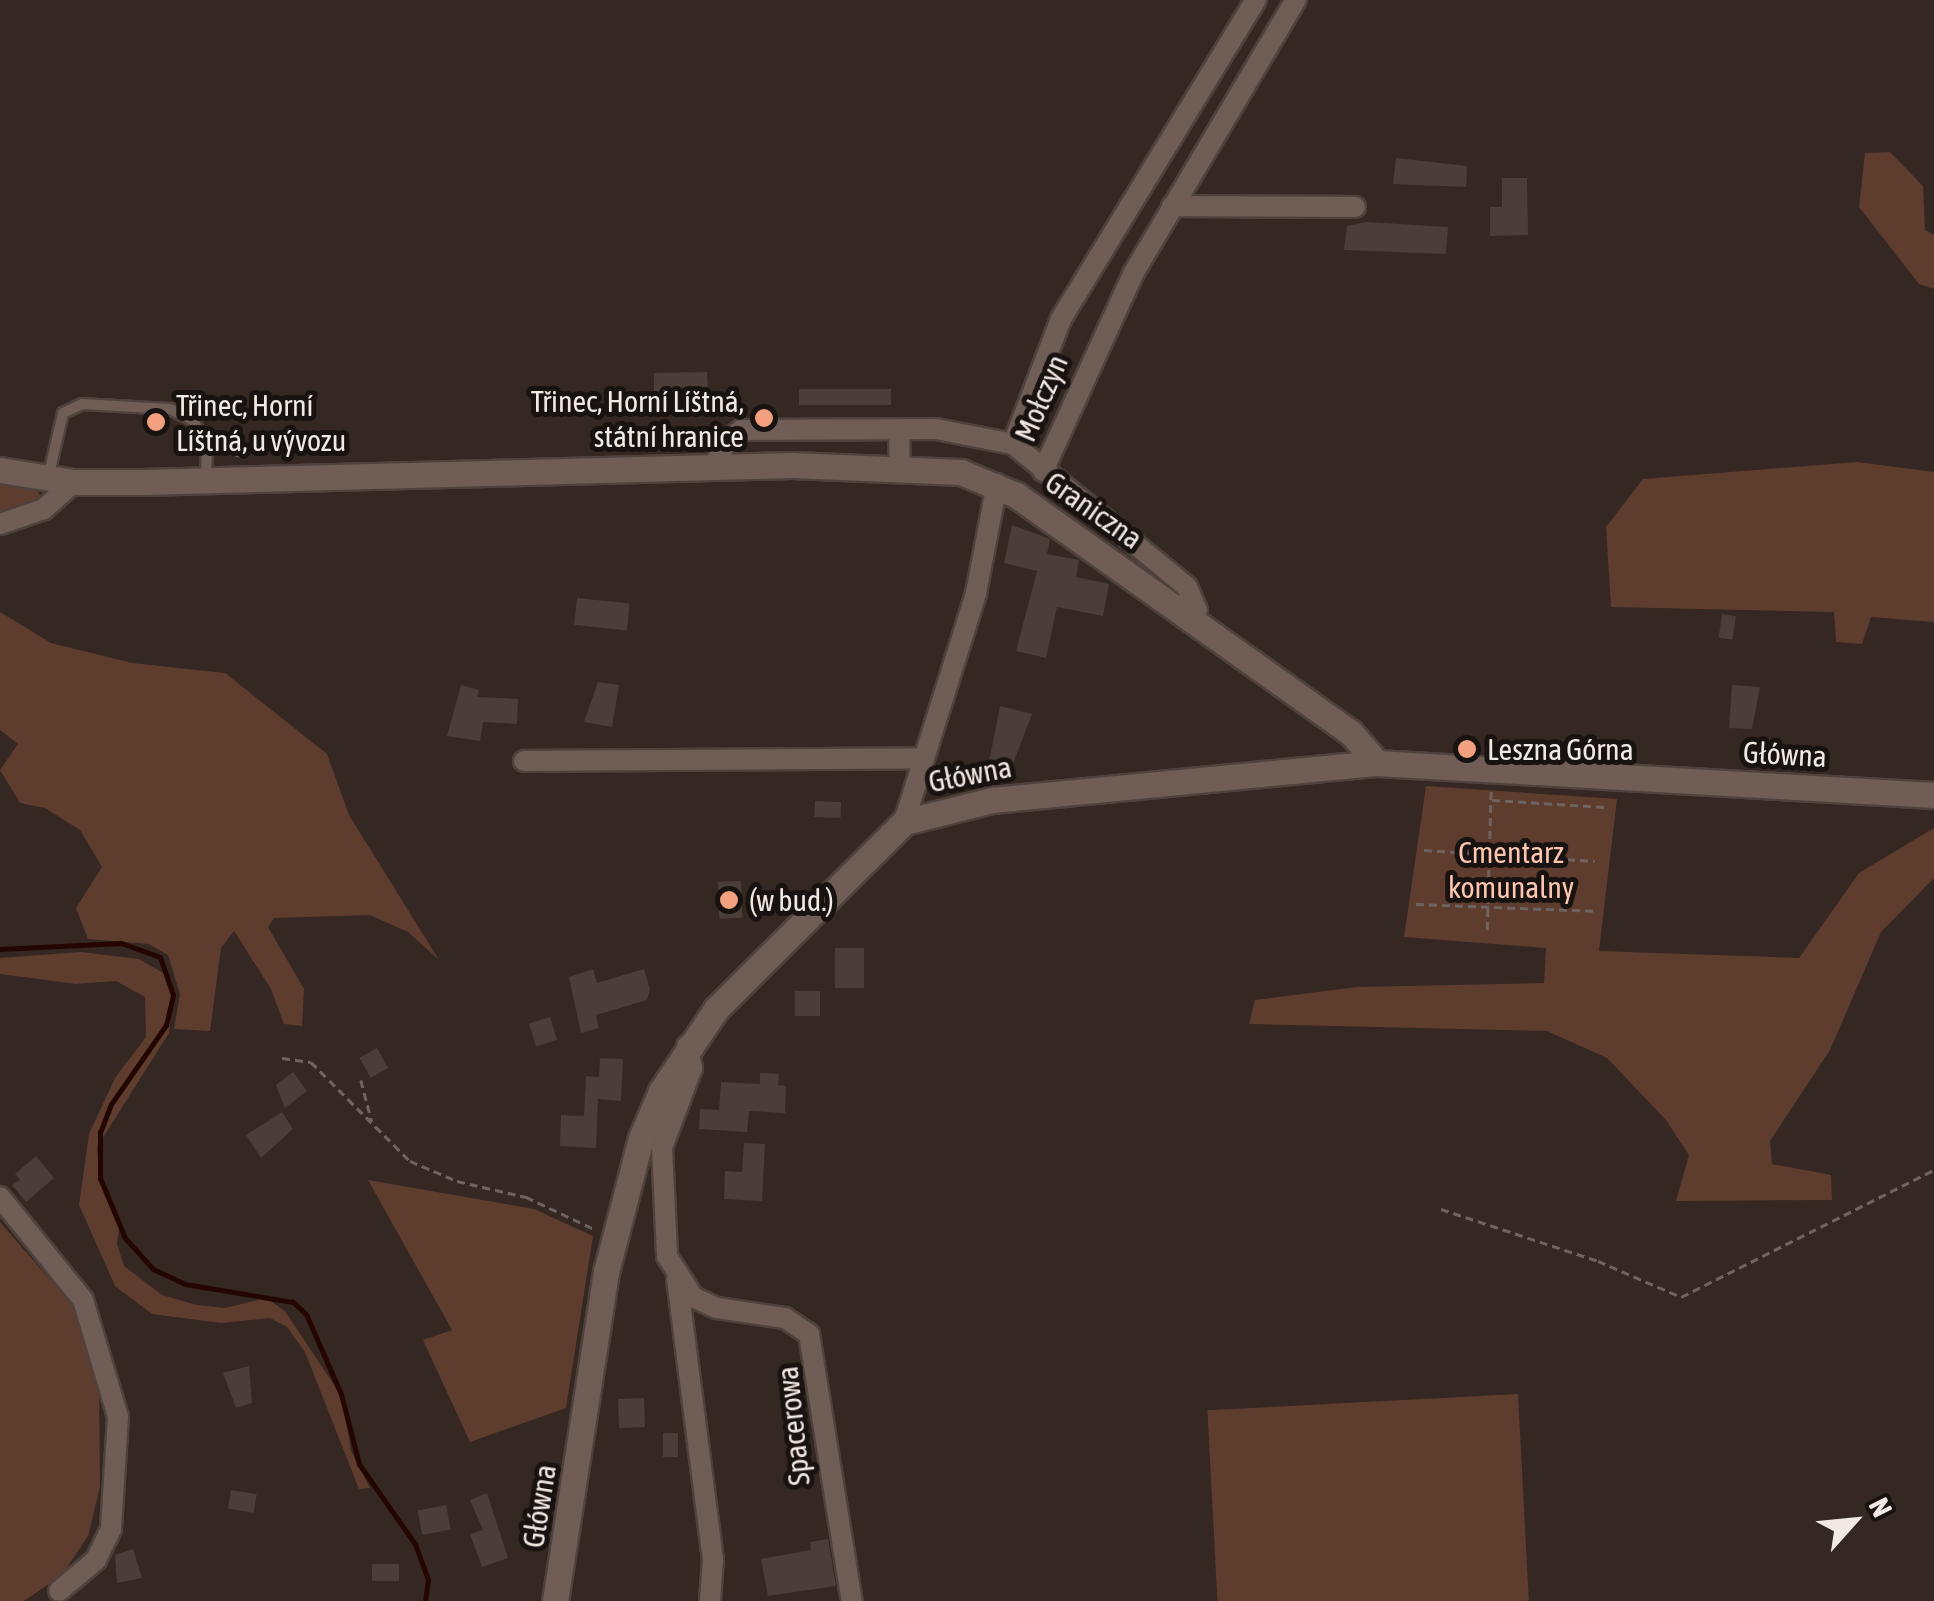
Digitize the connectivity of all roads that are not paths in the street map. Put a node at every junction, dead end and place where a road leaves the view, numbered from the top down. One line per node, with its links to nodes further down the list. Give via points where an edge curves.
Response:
1 (1256, 0): 6 (street, via 1099,250 1061,320)
2 (1296, 0): 3 (street, Mołczyn)
3 (1172, 206): 4 (street); 10 (street, Mołczyn, via 1096,346)
4 (1354, 207)
5 (899, 430): 6 (street, via 936,429); 7 (street, via 741,430 726,441); 8 (street)
6 (1013, 444): 10 (street)
7 (714, 466): 8 (street); 12 (street)
8 (900, 468): 14 (street, via 961,472)
9 (0, 470): 11 (street)
10 (1043, 471): 16 (street, Mołczyn, via 1187,587 1197,610)
11 (48, 479): 12 (lane, via 63,412 82,404 170,409 192,420 207,446); 13 (street)
12 (206, 481): 13 (street)
13 (74, 482): 15 (street, via 44,509)
14 (996, 484): 16 (street, Graniczna); 17 (street, Graniczna, via 976,593)
15 (0, 524)
16 (1194, 622): 19 (street, Graniczna, via 1350,732)
17 (922, 758): 18 (street); 21 (street, Graniczna)
18 (524, 761)
19 (1377, 763): 20 (street, Główna); 21 (street, Główna, via 992,800)
20 (1934, 795)
21 (904, 822): 22 (street, Główna)
22 (687, 1046): 24 (street, via 692,1068 662,1148 664,1228); 26 (street, Główna, via 641,1138 616,1238)
23 (0, 1197): 25 (street, via 82,1300 118,1418 111,1529 96,1560)
24 (677, 1279): 27 (street, via 713,1559); 28 (street, Spacerowa, via 716,1308 785,1318 809,1334)
25 (59, 1590)
26 (555, 1601)
27 (710, 1601)
28 (852, 1601)

